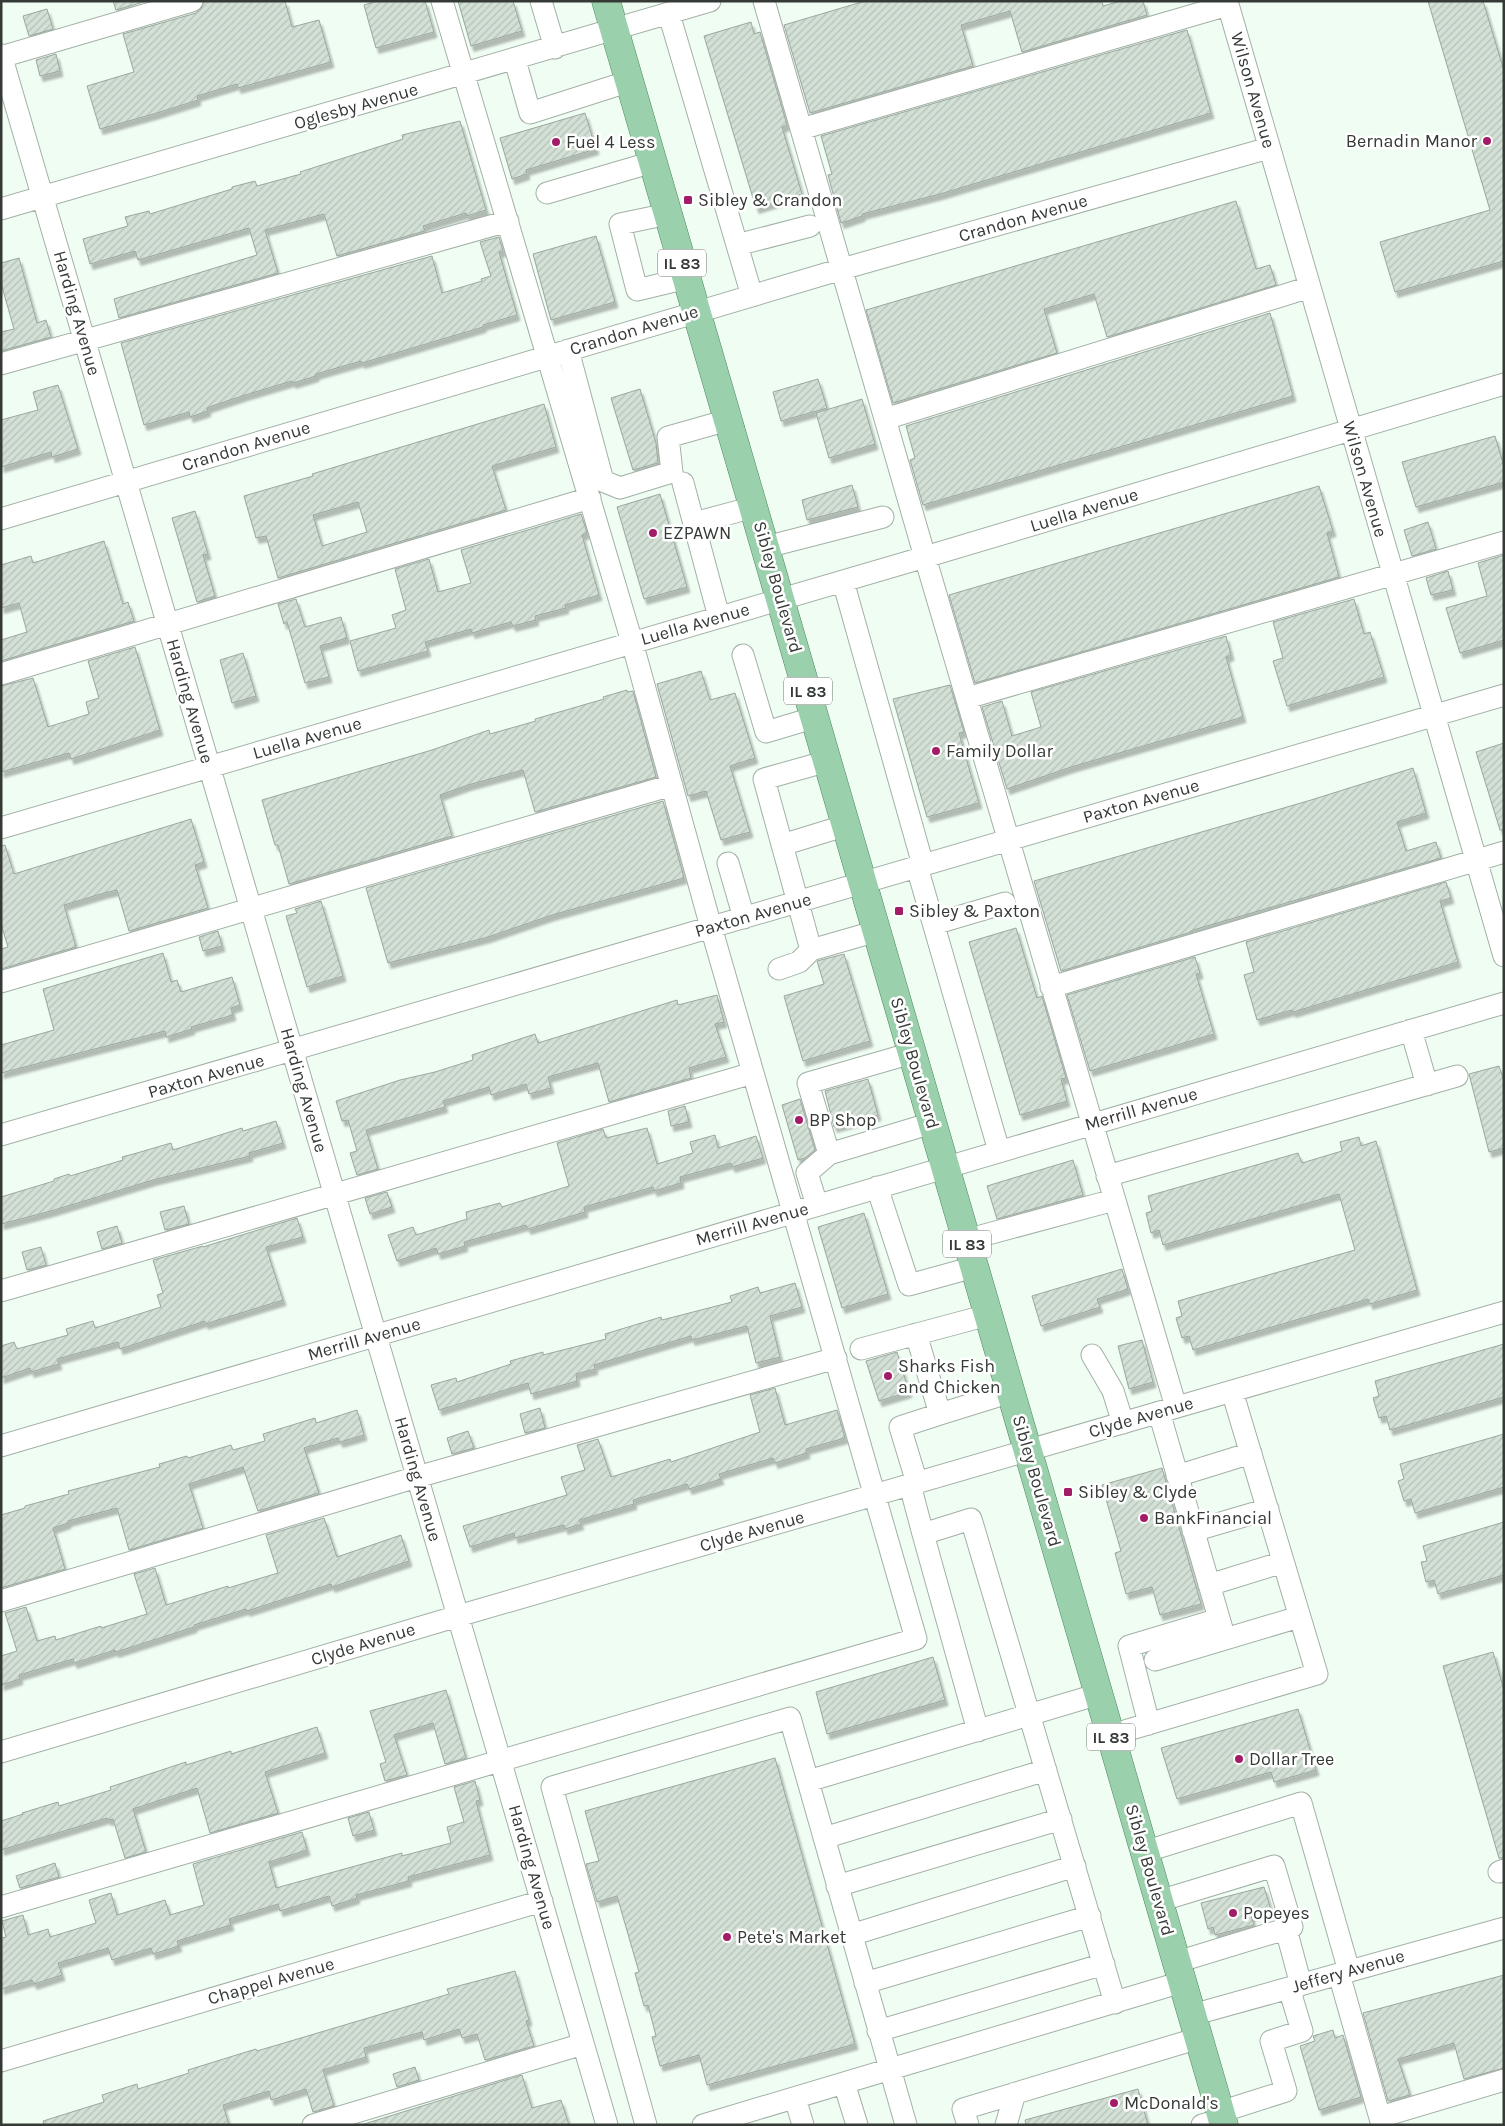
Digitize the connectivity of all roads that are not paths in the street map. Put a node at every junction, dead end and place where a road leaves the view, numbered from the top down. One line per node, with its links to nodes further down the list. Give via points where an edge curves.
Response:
1 (192, 1): 11 (street)
2 (442, 1): 13 (street)
3 (542, 1): 10 (street)
4 (606, 1): 9 (main road, Sibley Boulevard / IL 83)
5 (710, 1): 8 (street, Oglesby Avenue)
6 (764, 1): 15 (street)
7 (1228, 3): 15 (street); 16 (street, Wilson Avenue)
8 (669, 14): 9 (street, Oglesby Avenue); 24 (street)
9 (615, 30): 10 (street, Oglesby Avenue); 14 (main road, Sibley Boulevard / IL 83)
10 (555, 48): 12 (street, Oglesby Avenue)
11 (1, 57): 19 (street, Harding Avenue)
12 (515, 60): 13 (street, Oglesby Avenue); 14 (street, via 530,113)
13 (464, 74): 19 (street, Oglesby Avenue); 22 (street)
14 (630, 81): 17 (main road, Sibley Boulevard / IL 83)
15 (801, 129): 25 (street)
16 (1270, 148): 25 (street, Crandon Avenue); 27 (street, Wilson Avenue)
17 (653, 162): 18 (street); 21 (main road, Sibley Boulevard / IL 83)
18 (547, 193)
19 (42, 197): 20 (street, Oglesby Avenue); 30 (street, Harding Avenue)
20 (1, 209)
21 (668, 214): 26 (main road, Sibley Boulevard / IL 83); 26 (street, via 620,224 637,290)
22 (508, 221): 30 (street); 32 (street)
23 (810, 226): 24 (street)
24 (737, 245): 28 (street)
25 (842, 269): 28 (street, Crandon Avenue); 36 (street)
26 (687, 278): 29 (main road, Sibley Boulevard / IL 83)
27 (1310, 287): 36 (street); 37 (street, Wilson Avenue)
28 (752, 296): 29 (street, Crandon Avenue)
29 (697, 312): 31 (street, Crandon Avenue); 35 (main road, Sibley Boulevard / IL 83)
30 (84, 339): 33 (street); 38 (street, Harding Avenue)
31 (568, 350): 32 (street, Crandon Avenue); 35 (street, via 603,481 620,488 672,472 668,437)
32 (548, 356): 38 (street, Crandon Avenue); 40 (street)
33 (1, 364)
34 (1504, 384): 37 (street, Luella Avenue)
35 (728, 420): 41 (main road, Sibley Boulevard / IL 83)
36 (886, 420): 47 (street)
37 (1351, 430): 47 (street, Luella Avenue); 48 (street, Wilson Avenue)
38 (126, 482): 43 (street, Crandon Avenue); 52 (street, Harding Avenue)
39 (683, 483): 44 (street)
40 (590, 498): 52 (street); 53 (street)
41 (754, 506): 44 (street); 46 (main road, Sibley Boulevard / IL 83)
42 (883, 517): 46 (street)
43 (1, 519)
44 (694, 523): 51 (street)
45 (1504, 542): 48 (street)
46 (766, 547): 50 (main road, Sibley Boulevard / IL 83)
47 (925, 557): 49 (street, Luella Avenue); 57 (street)
48 (1393, 574): 57 (street); 58 (street, Wilson Avenue)
49 (843, 581): 50 (street, Luella Avenue); 70 (street)
50 (781, 598): 51 (street, Luella Avenue); 59 (main road, Sibley Boulevard / IL 83)
51 (719, 617): 53 (street, Luella Avenue)
52 (168, 625): 55 (street); 61 (street, Harding Avenue)
53 (632, 642): 61 (street, Luella Avenue); 62 (street)
54 (743, 654): 59 (street, via 766,732)
55 (1, 674)
56 (1504, 695): 58 (street, Paxton Avenue)
57 (967, 698): 65 (street)
58 (1434, 715): 65 (street, Paxton Avenue); 68 (street, Wilson Avenue)
59 (816, 717): 60 (main road, Sibley Boulevard / IL 83)
60 (828, 761): 63 (main road, Sibley Boulevard / IL 83); 66 (street, via 764,779)
61 (209, 767): 64 (street, Luella Avenue); 74 (street, Harding Avenue)
62 (672, 785): 74 (street); 77 (street)
63 (847, 825): 66 (street); 71 (main road, Sibley Boulevard / IL 83)
64 (1, 828)
65 (1008, 840): 70 (street, Paxton Avenue); 83 (street)
66 (782, 845): 72 (street)
67 (1504, 852): 68 (street)
68 (1476, 861): 80 (street, Wilson Avenue); 83 (street)
69 (728, 864): 75 (street)
70 (920, 866): 71 (street, Paxton Avenue); 76 (street)
71 (863, 883): 72 (street, Paxton Avenue); 78 (main road, Sibley Boulevard / IL 83)
72 (797, 902): 75 (street, Paxton Avenue); 79 (street)
73 (1005, 903): 76 (street)
74 (251, 908): 82 (street); 86 (street, Harding Avenue)
75 (744, 918): 77 (street, Paxton Avenue)
76 (934, 924): 94 (street)
77 (711, 927): 86 (street, Paxton Avenue); 88 (street)
78 (877, 931): 79 (street); 87 (main road, Sibley Boulevard / IL 83)
79 (811, 950): 81 (street, via 799,962)
80 (1504, 956)
81 (779, 968)
82 (1, 982)
83 (1051, 987): 92 (street)
84 (1504, 1003): 85 (street, Merrill Avenue)
85 (1411, 1030): 90 (street); 92 (street, Merrill Avenue)
86 (292, 1050): 93 (street, Paxton Avenue); 99 (street, Harding Avenue)
87 (912, 1053): 91 (main road, Sibley Boulevard / IL 83); 95 (street, via 808,1083)
88 (753, 1073): 99 (street); 102 (street)
89 (1458, 1076): 90 (street)
90 (1427, 1085): 97 (street)
91 (932, 1123): 95 (street); 96 (main road, Sibley Boulevard / IL 83)
92 (1091, 1124): 94 (street, Merrill Avenue); 97 (street)
93 (1, 1135)
94 (999, 1151): 96 (street, Merrill Avenue)
95 (829, 1154): 101 (street, via 808,1173)
96 (945, 1167): 98 (street, Merrill Avenue); 103 (main road, Sibley Boulevard / IL 83)
97 (1106, 1176): 100 (street)
98 (877, 1187): 101 (street, Merrill Avenue); 104 (street, via 909,1285)
99 (334, 1194): 105 (street); 109 (street, Harding Avenue)
100 (1114, 1200): 103 (street); 115 (street)
101 (817, 1205): 102 (street, Merrill Avenue)
102 (793, 1212): 109 (street, Merrill Avenue); 112 (street)
103 (966, 1240): 104 (main road, Sibley Boulevard / IL 83)
104 (974, 1267): 107 (main road, Sibley Boulevard / IL 83)
105 (1, 1291)
106 (1504, 1312): 113 (street, Clyde Avenue)
107 (988, 1315): 108 (street); 114 (main road, Sibley Boulevard / IL 83)
108 (916, 1334): 110 (street); 116 (street)
109 (376, 1335): 118 (street, Merrill Avenue); 122 (street, Harding Avenue)
110 (861, 1349)
111 (1092, 1355): 117 (street, via 1113,1391)
112 (836, 1358): 122 (street); 124 (street)
113 (1232, 1391): 115 (street, Clyde Avenue); 120 (street)
114 (1011, 1392): 116 (street); 119 (main road, Sibley Boulevard / IL 83)
115 (1167, 1410): 117 (street, Clyde Avenue); 121 (street)
116 (940, 1414): 123 (street, via 900,1427)
117 (1123, 1423): 119 (street, Clyde Avenue)
118 (1, 1446)
119 (1028, 1450): 123 (street, Clyde Avenue); 136 (main road, Sibley Boulevard / IL 83)
120 (1251, 1453): 121 (street); 125 (street)
121 (1177, 1476): 126 (street)
122 (418, 1477): 130 (street); 131 (street, Harding Avenue)
123 (914, 1484): 124 (street, Clyde Avenue); 127 (street)
124 (875, 1495): 131 (street, Clyde Avenue); 142 (street, via 916,1639)
125 (1268, 1509): 126 (street); 128 (street)
126 (1193, 1531): 129 (street)
127 (923, 1534): 137 (street, via 971,1519); 139 (street)
128 (1283, 1562): 129 (street); 132 (street)
129 (1209, 1585): 133 (street)
130 (1, 1601)
131 (458, 1616): 141 (street, Clyde Avenue); 142 (street, Harding Avenue)
132 (1300, 1617): 134 (street); 138 (street, via 1316,1674)
133 (1219, 1619): 134 (street); 138 (street, via 1129,1646)
134 (1225, 1639): 135 (street)
135 (1156, 1660)
136 (1099, 1694): 137 (street); 140 (main road, Sibley Boulevard / IL 83)
137 (1030, 1715): 139 (street); 143 (street)
138 (1149, 1724): 140 (street)
139 (978, 1731): 144 (street)
140 (1111, 1735): 147 (main road, Sibley Boulevard / IL 83)
141 (1, 1752)
142 (500, 1760): 150 (street, Harding Avenue); 152 (street)
143 (1046, 1770): 145 (street); 146 (street)
144 (808, 1781): 146 (street); 177 (street, via 790,1718 552,1787)
145 (1061, 1819): 148 (street); 149 (street)
146 (824, 1838): 149 (street)
147 (1144, 1852): 151 (main road, Sibley Boulevard / IL 83); 159 (street, via 1301,1803)
148 (1075, 1866): 153 (street); 156 (street)
149 (837, 1886): 156 (street)
150 (542, 1901): 165 (street, Harding Avenue); 166 (street, Chappel Avenue)
151 (1159, 1901): 155 (street, via 1274,1866 1292,1927); 158 (main road, Sibley Boulevard / IL 83)
152 (1, 1907)
153 (1090, 1916): 157 (street); 160 (street)
154 (1504, 1928): 159 (street, Jeffery Avenue)
155 (1286, 1929): 158 (street); 161 (street)
156 (851, 1935): 160 (street)
157 (1104, 1964): 162 (street); 164 (street)
158 (1180, 1972): 162 (street); 163 (main road, Sibley Boulevard / IL 83)
159 (1344, 1972): 161 (street, Jeffery Avenue); 174 (street)
160 (865, 1983): 164 (street)
161 (1295, 1986): 163 (street, Jeffery Avenue); 173 (street, via 1302,2031 1271,2041 1286,2091)
162 (1115, 2002): 167 (street)
163 (1195, 2027): 170 (street, Jeffery Avenue); 173 (main road, Sibley Boulevard / IL 83)
164 (878, 2031): 167 (street)
165 (583, 2044): 175 (street); 176 (street, Harding Avenue)
166 (1, 2061)
167 (889, 2070): 169 (street); 181 (street)
168 (1504, 2080): 174 (street)
169 (844, 2083): 171 (street); 180 (street)
170 (1015, 2093): 182 (street, Jeffery Avenue, via 963,2109); 183 (street)
171 (795, 2098): 172 (street); 179 (street)
172 (745, 2119): 178 (street)
173 (1217, 2120)
174 (1381, 2121)
175 (314, 2125)
176 (607, 2125)
177 (646, 2125)
178 (703, 2125)
179 (803, 2125)
180 (857, 2125)
181 (906, 2125)
182 (968, 2125)
183 (1006, 2125)

